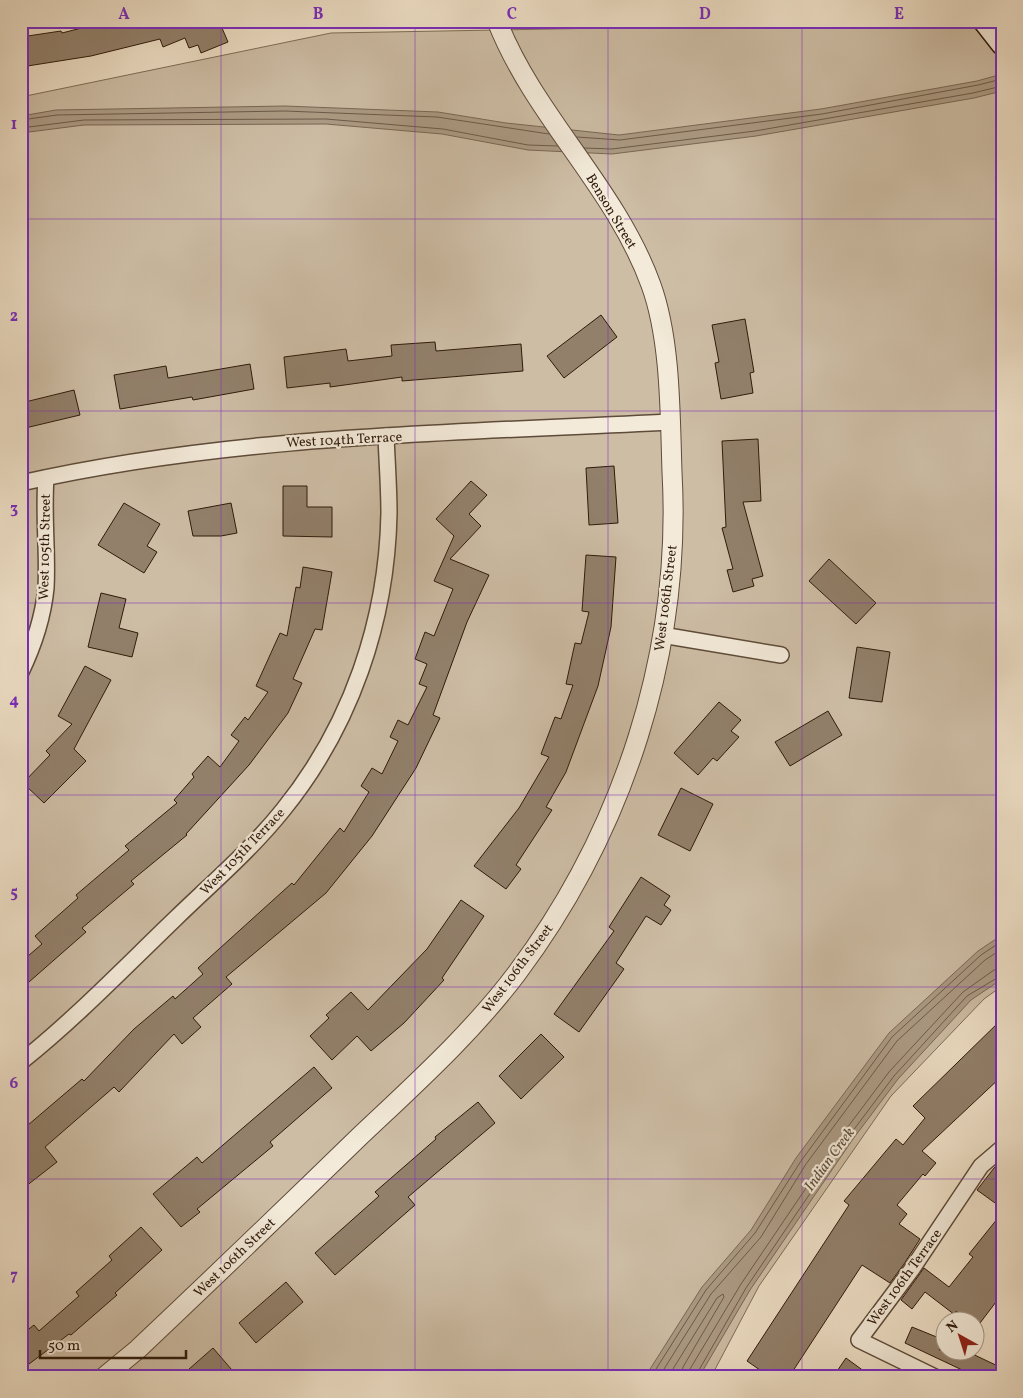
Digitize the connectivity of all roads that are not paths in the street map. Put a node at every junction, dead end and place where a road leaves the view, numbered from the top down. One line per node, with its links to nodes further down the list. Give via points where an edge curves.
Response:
1 (497, 21): 4 (street, Benson Street, via 511,53 620,218 652,287 661,322)
2 (984, 21): 3 (main road)
3 (1002, 44)
4 (670, 422): 5 (street, West 104th Terrace); 8 (street, West 106th Street, via 674,500 671,564)
5 (386, 436): 6 (street, West 104th Terrace, via 273,443 186,453); 11 (street, West 105th Terrace, via 389,513 384,575 376,622 338,727 283,810 256,841 90,1002)
6 (46, 478): 7 (street, West 104th Terrace); 10 (street, West 105th Street, via 46,588 38,631)
7 (21, 483)
8 (662, 635): 9 (street); 13 (street, West 106th Street, via 635,748 612,808 589,859 561,908 517,973 482,1015 418,1081 138,1349)
9 (781, 655)
10 (21, 672)
11 (21, 1062)
12 (1002, 1148): 14 (street, West 106th Terrace, via 982,1166 859,1340)
13 (104, 1377)
14 (935, 1377)

